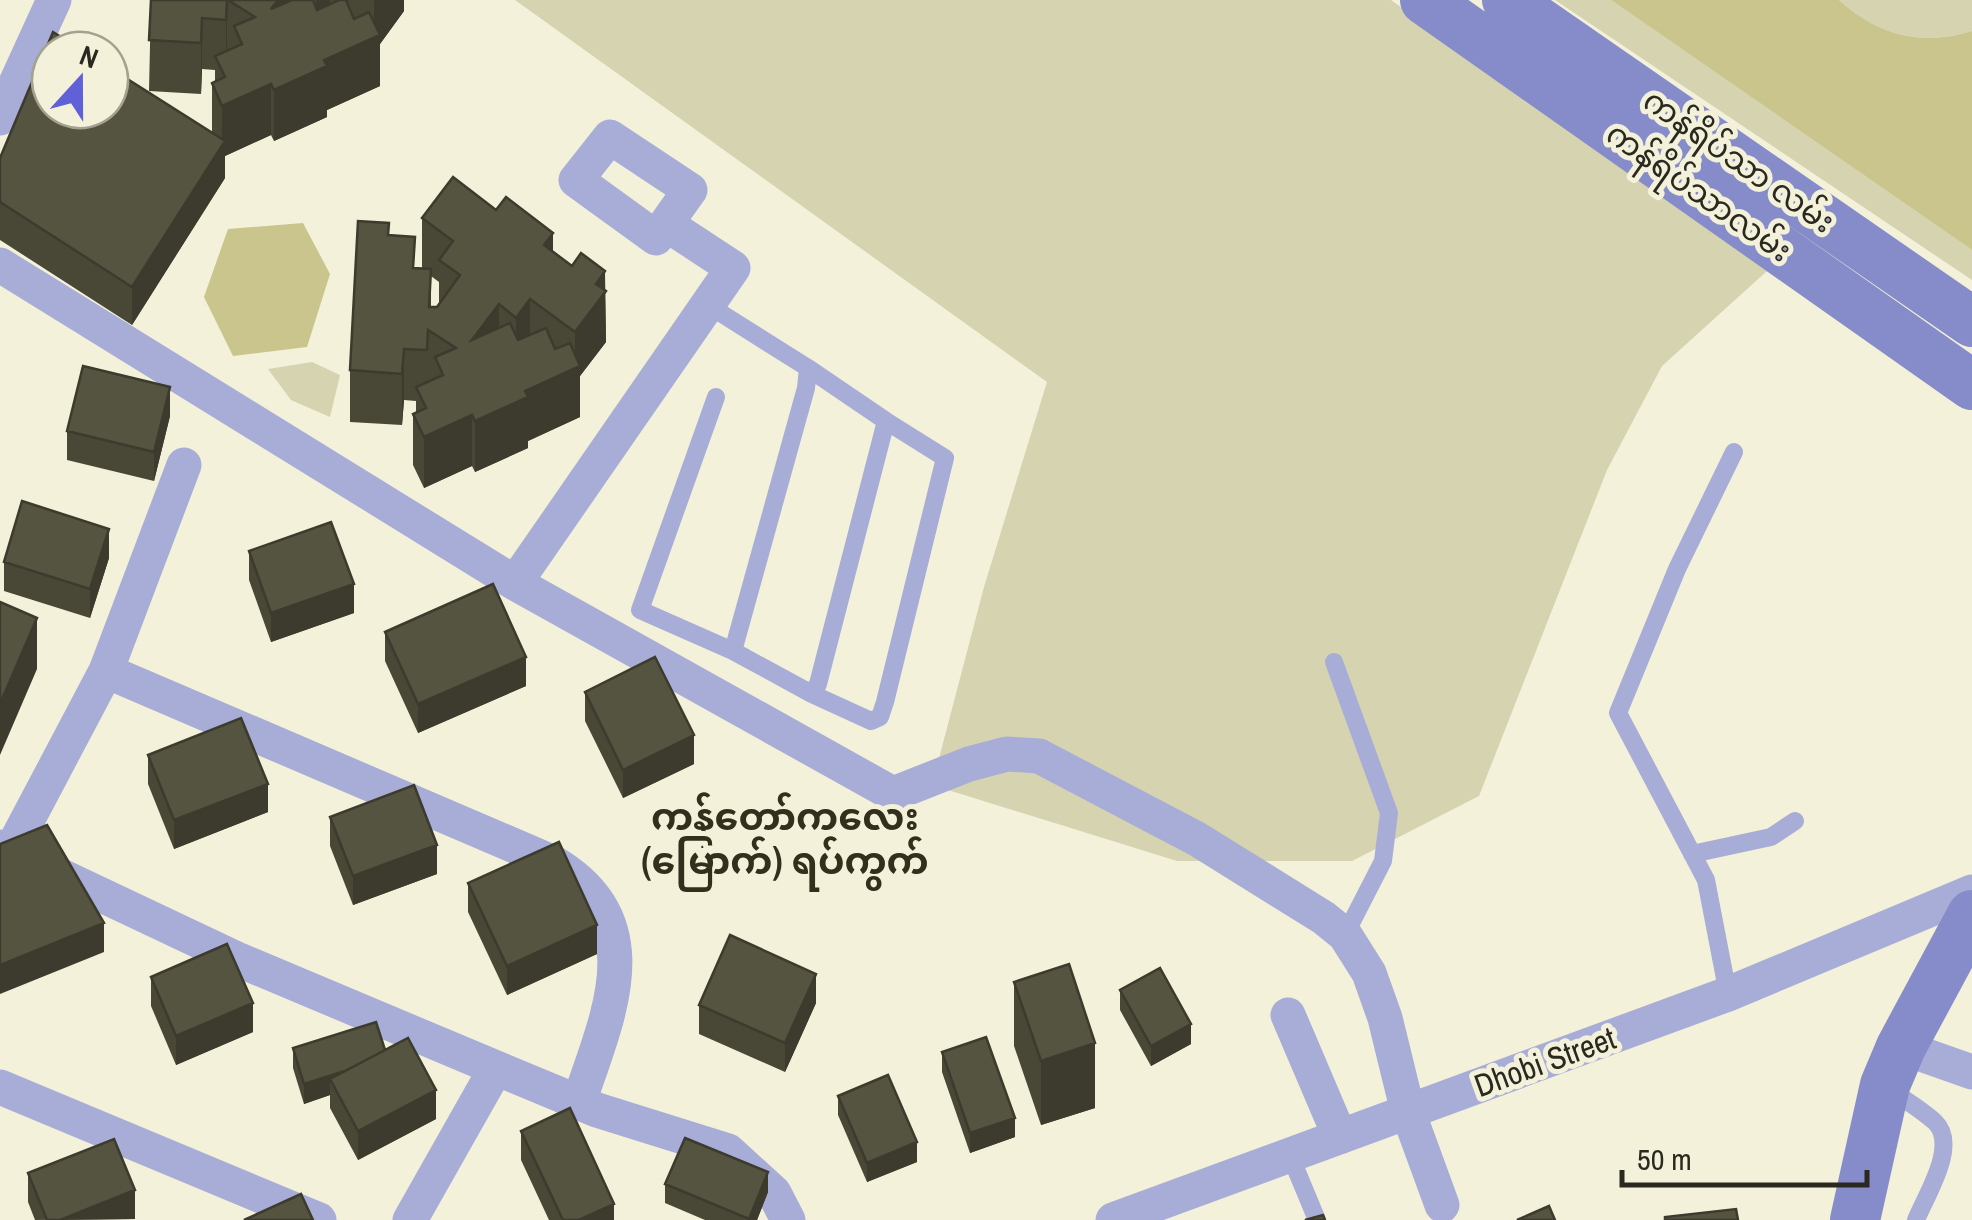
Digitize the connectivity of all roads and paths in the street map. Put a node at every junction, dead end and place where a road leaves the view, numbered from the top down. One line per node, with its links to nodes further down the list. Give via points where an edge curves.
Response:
1 (54, 0): 4 (street)
2 (1426, 0): 10 (main road, ကန်ရိပ်သာလမ်း)
3 (1507, 0): 8 (main road, ကန်ရိပ်သာ လမ်း)
4 (0, 118)
5 (666, 224): 7 (street, via 733,268)
6 (0, 265): 15 (street)
7 (708, 305): 9 (lane); 15 (street)
8 (1972, 322)
9 (808, 368): 12 (lane); 16 (lane)
10 (1972, 384)
11 (716, 397): 16 (lane, via 640,610)
12 (886, 421): 19 (lane); 19 (lane, via 945,458 885,702 871,721)
13 (1734, 452): 22 (lane, via 1618,713)
14 (184, 466): 18 (street)
15 (515, 584): 25 (street, via 893,794 1007,754 1039,756 1274,885)
16 (732, 650): 19 (lane)
17 (1334, 662): 25 (lane, via 1389,813 1382,861)
18 (106, 671): 21 (street); 32 (street, via 572,874 610,922 615,961 610,1008)
19 (812, 694)
20 (1795, 821): 22 (lane, via 1770,837)
21 (6, 849): 29 (street, via 239,960)
22 (1692, 854): 26 (lane, via 1706,880)
23 (1972, 892): 26 (street, Dhobi Street)
24 (1972, 915): 28 (main road)
25 (1345, 935): 33 (street, via 1369,973)
26 (1728, 994): 33 (street, Dhobi Street)
27 (1288, 1015): 34 (street)
28 (1893, 1066): 30 (street); 43 (main road); 44 (lane, via 1943,1133 1945,1148)
29 (496, 1068): 32 (street); 39 (street)
30 (1972, 1072)
31 (0, 1087): 38 (street)
32 (578, 1102): 40 (street, via 728,1151 774,1193)
33 (1408, 1112): 34 (street, Dhobi Street); 36 (street)
34 (1340, 1136): 35 (street, Dhobi Street)
35 (1290, 1154): 37 (street, Dhobi Street); 42 (lane)
36 (1442, 1204)
37 (1152, 1213): 41 (street, Dhobi Street)
38 (319, 1220)
39 (410, 1220)
40 (788, 1220)
41 (1113, 1220)
42 (1317, 1220)
43 (1856, 1220)
44 (1916, 1220)

